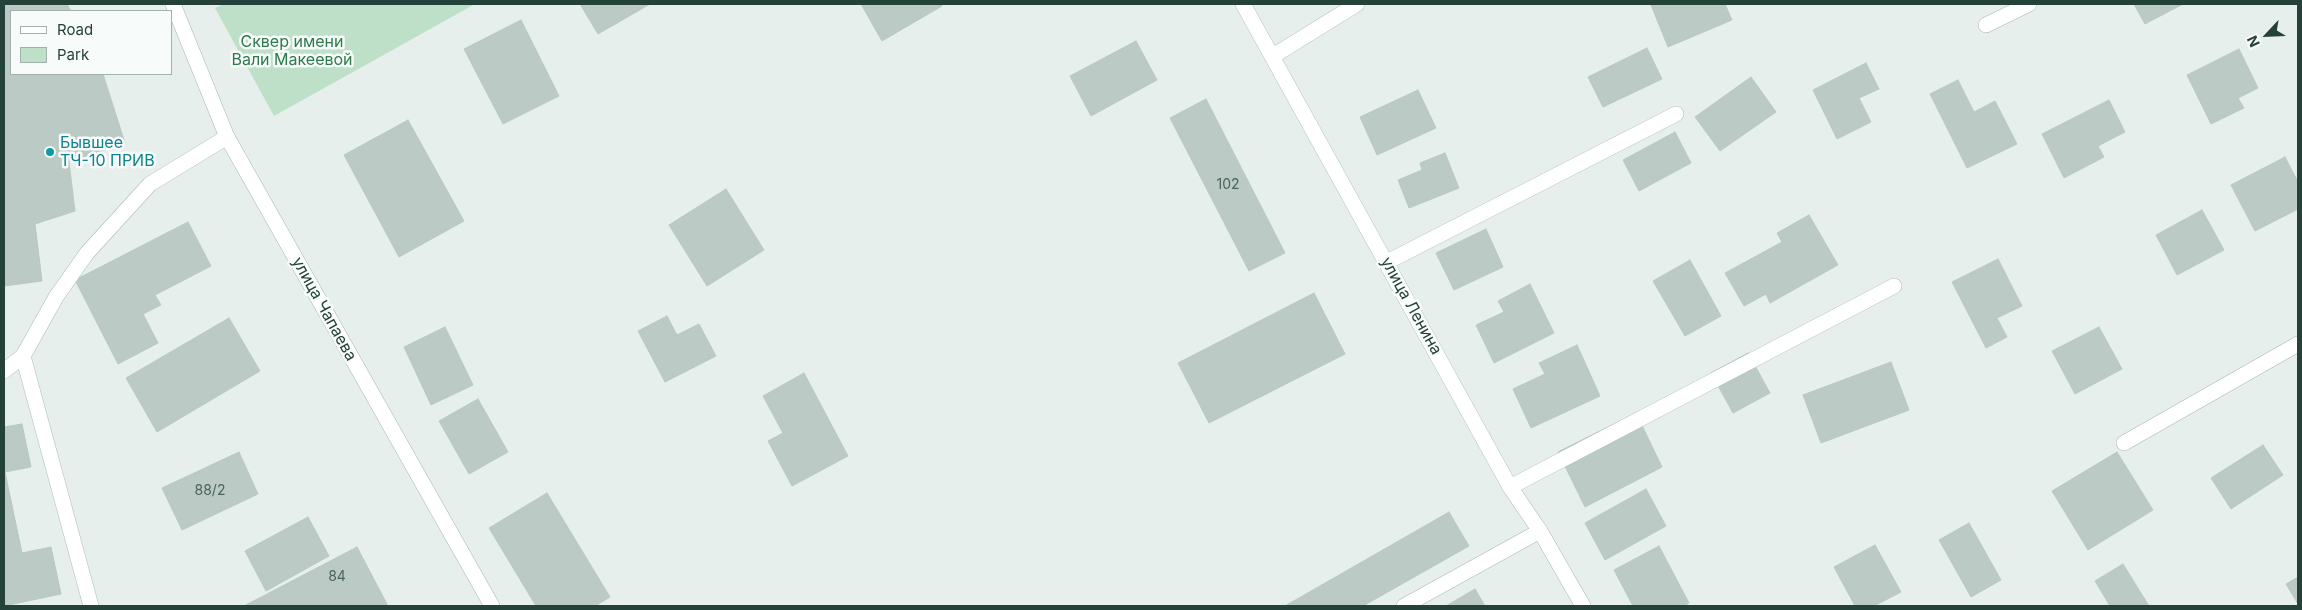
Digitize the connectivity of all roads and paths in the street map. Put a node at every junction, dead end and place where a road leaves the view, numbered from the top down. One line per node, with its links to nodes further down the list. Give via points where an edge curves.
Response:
1 (1243, 4): 6 (street, улица Ленина)
2 (1357, 4): 6 (street)
3 (2029, 4): 5 (street)
4 (177, 5): 8 (street, улица Чапаева)
5 (1986, 25)
6 (1273, 56): 9 (street, улица Ленина)
7 (1676, 114): 9 (street)
8 (227, 137): 12 (street, via 150,184 87,253 56,297); 18 (street, улица Чапаева)
9 (1387, 262): 15 (street, улица Ленина)
10 (1894, 286): 15 (street)
11 (2298, 344): 14 (street)
12 (24, 356): 13 (street); 17 (street)
13 (4, 371)
14 (2124, 443)
15 (1510, 487): 16 (street, улица Ленина)
16 (1540, 531): 19 (street); 20 (street, улица Ленина)
17 (91, 606)
18 (492, 606)
19 (1404, 606)
20 (1583, 606)

